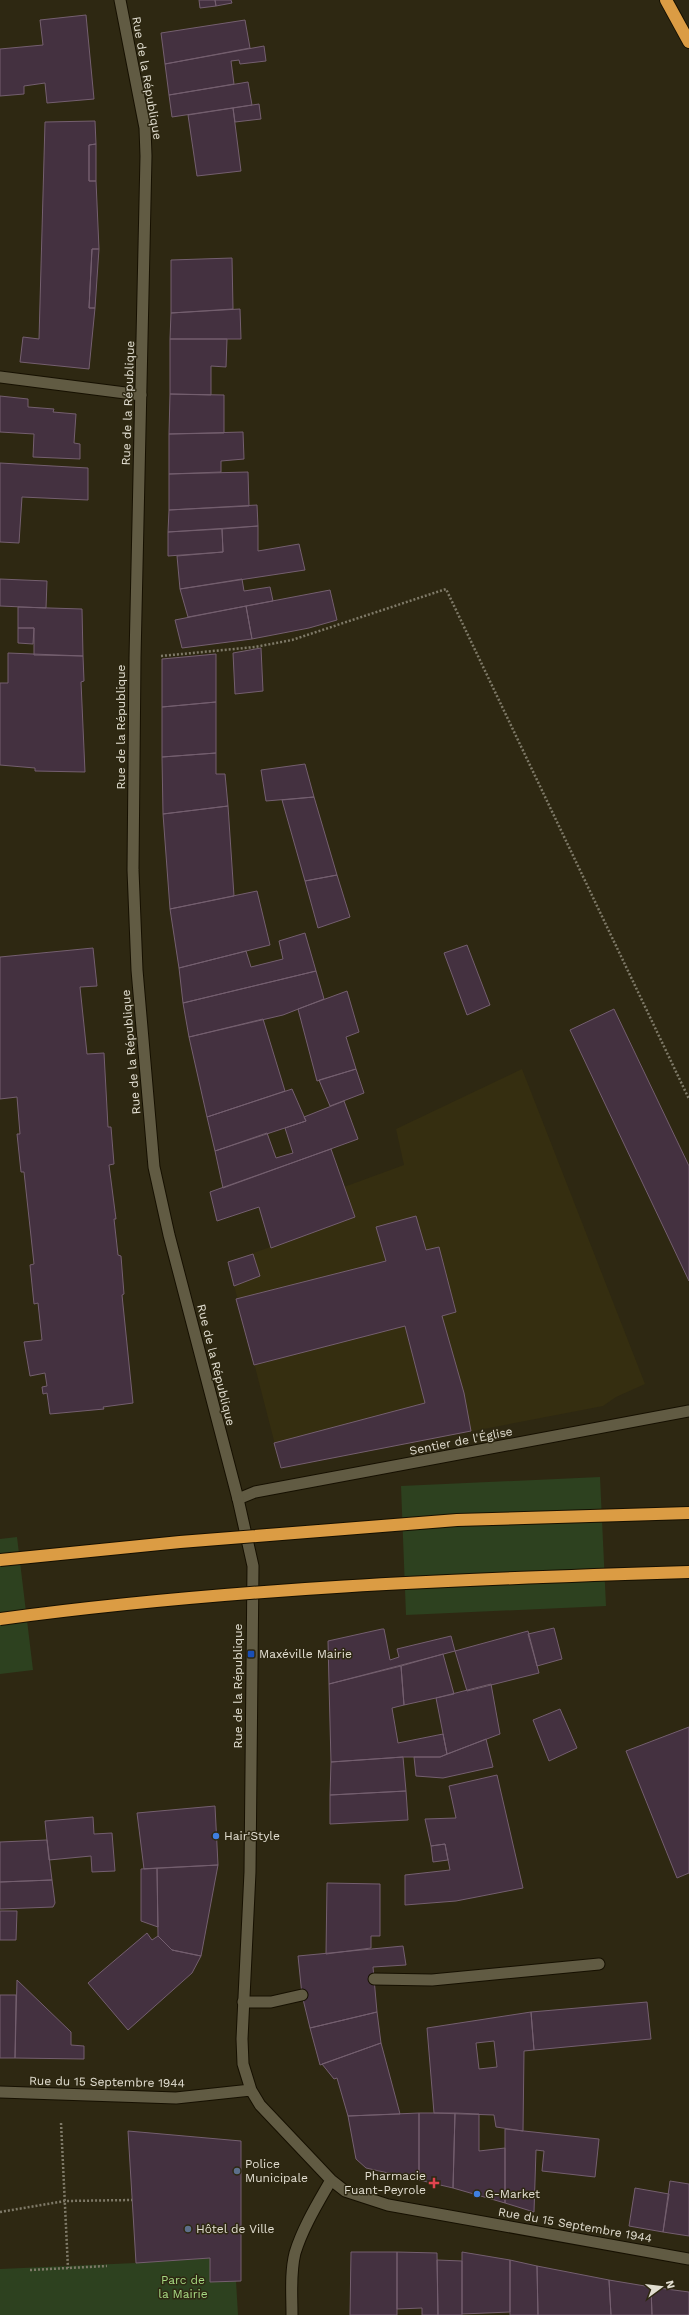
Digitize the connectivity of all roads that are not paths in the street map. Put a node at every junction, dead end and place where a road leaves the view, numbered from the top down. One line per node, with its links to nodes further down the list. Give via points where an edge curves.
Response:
1 (120, 0): 5 (street, Rue de la République, via 145,128)
2 (666, 0): 3 (highway)
3 (689, 42)
4 (0, 377): 5 (street)
5 (141, 395): 7 (street, Rue de la République, via 133,870 137,970 153,1151 169,1235)
6 (689, 1411): 7 (street, Sentier de l'Église, via 261,1491)
7 (238, 1499): 15 (street, Rue de la République, via 253,1566 250,1872)
8 (689, 1513): 9 (highway, bridge, via 457,1520 180,1542)
9 (0, 1560)
10 (689, 1572): 11 (highway, bridge, via 459,1579 311,1588)
11 (0, 1618)
12 (599, 1964): 13 (street, via 432,1980)
13 (374, 1979)
14 (302, 1995): 15 (street, via 272,2002)
15 (243, 2002): 16 (street, Rue de la République, via 243,2064)
16 (251, 2090): 17 (street, Rue du 15 Septembre 1944, via 176,2098); 18 (street, Rue du 15 Septembre 1944, via 260,2105)
17 (0, 2092)
18 (331, 2180): 19 (street, Rue du 15 Septembre 1944, via 345,2191 388,2205); 20 (street, via 295,2253 292,2272)
19 (689, 2259)
20 (292, 2315)

